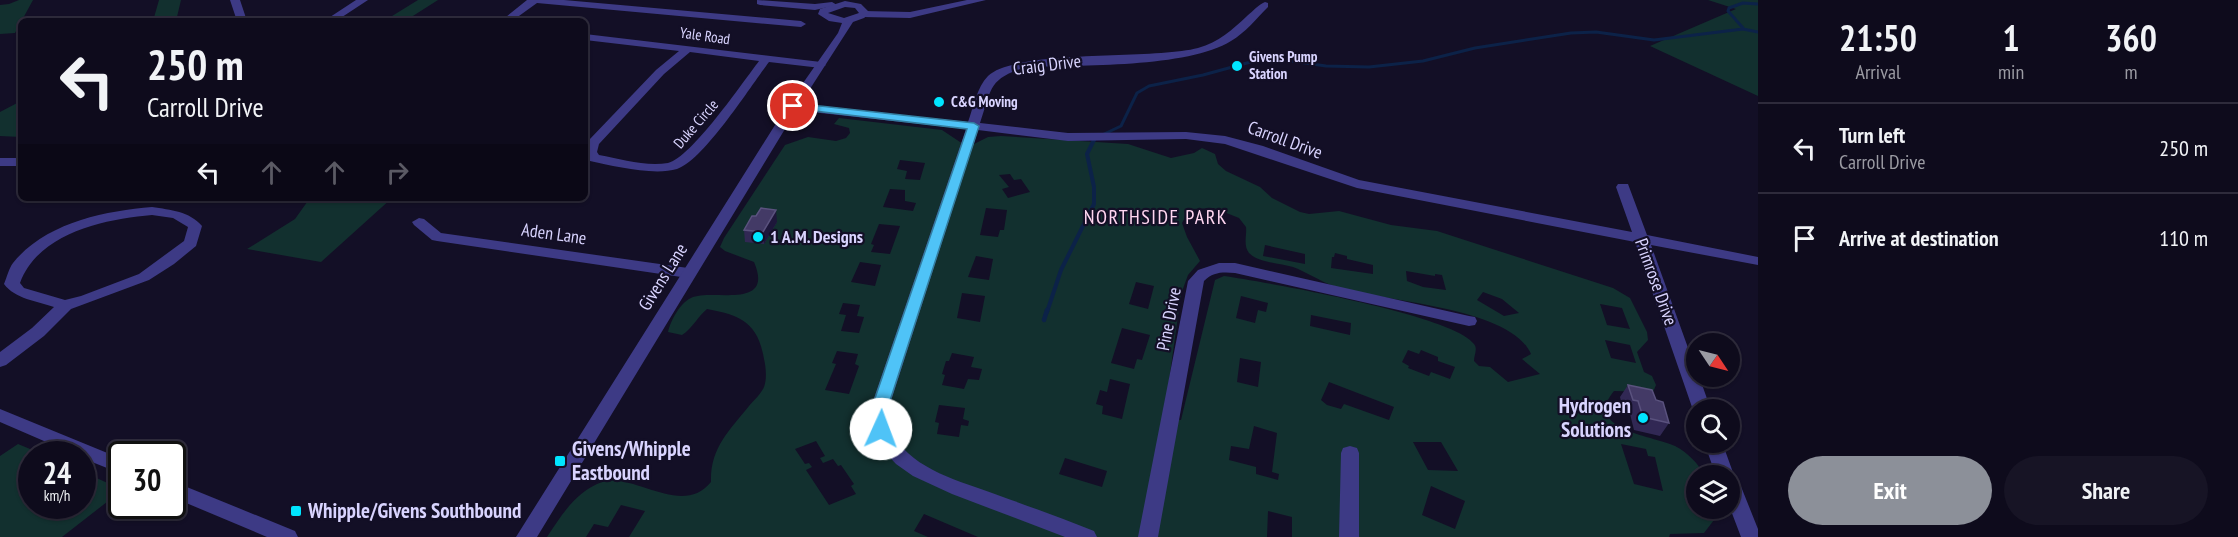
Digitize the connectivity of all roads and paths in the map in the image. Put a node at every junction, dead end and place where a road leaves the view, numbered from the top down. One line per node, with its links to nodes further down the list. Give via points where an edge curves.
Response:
1 (235, 0): 11 (street)
2 (363, 0): 12 (street)
3 (534, 0): 13 (street); 14 (street)
4 (981, 0): 7 (street, via 910,15)
5 (761, 1): 8 (street); 14 (street)
6 (1265, 4): 24 (street, Craig Drive, via 1228,39 1194,52 1033,63 1003,71 987,85)
7 (858, 5): 9 (street); 16 (street)
8 (789, 6): 9 (street); 10 (street)
9 (832, 6): 10 (street)
10 (823, 14): 15 (street)
11 (241, 18)
12 (335, 18)
13 (510, 18)
14 (746, 19): 17 (street)
15 (835, 20): 16 (street); 19 (street)
16 (849, 20): 19 (street, Givens Lane)
17 (801, 24)
18 (588, 37): 20 (street, Yale Road)
19 (837, 40): 22 (street, Givens Lane)
20 (686, 50): 21 (street, Yale Road); 25 (street, Duke Circle, via 593,143)
21 (766, 59): 22 (street, Yale Road); 25 (street, Duke Circle, via 711,131 679,163 642,167)
22 (820, 65): 23 (street, Givens Lane)
23 (793, 106): 24 (street, Carroll Drive); 32 (street, Givens Lane)
24 (974, 126): 30 (street, Carroll Drive, via 1094,139 1163,135 1219,139 1357,184); 44 (street, Craig Drive, via 880,407 881,429 895,451 928,477)
25 (588, 154)
26 (0, 162): 27 (street)
27 (18, 162)
28 (1623, 187): 30 (street, Primrose Drive)
29 (419, 222): 32 (street, Aden Lane, via 437,237)
30 (1640, 238): 31 (street, Carroll Drive); 36 (street, Primrose Drive)
31 (1758, 261)
32 (688, 273): 43 (street, Givens Lane)
33 (65, 305): 33 (street, via 144,277 191,243 195,226 171,213 132,211 78,227 36,249 17,266 12,284 19,291); 35 (street)
34 (1469, 321): 45 (street, Pine Drive, via 1235,268 1202,273 1196,281)
35 (0, 361)
36 (1698, 399)
37 (0, 415): 39 (street)
38 (1350, 453): 46 (street)
39 (108, 461)
40 (186, 494): 42 (street)
41 (1740, 509): 47 (street)
42 (288, 537)
43 (526, 537)
44 (1087, 537)
45 (1148, 537)
46 (1349, 537)
47 (1751, 537)

